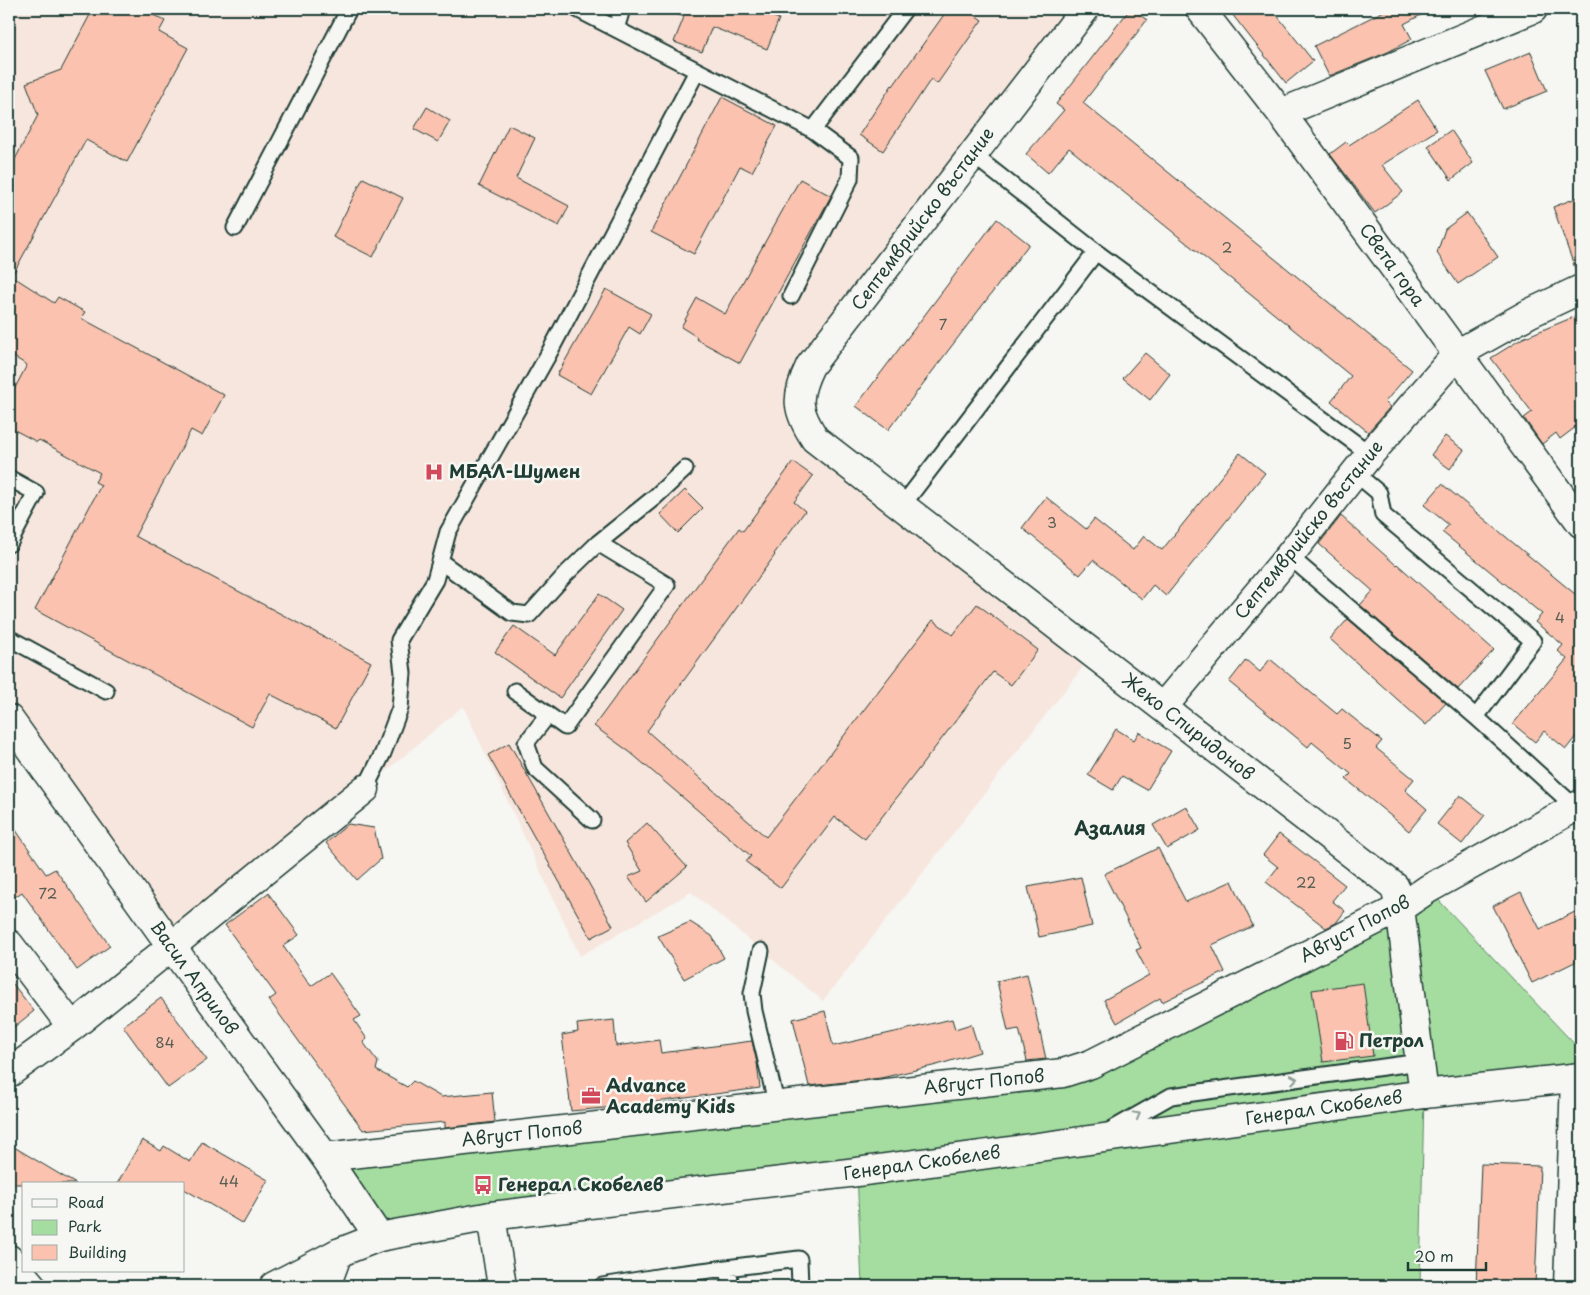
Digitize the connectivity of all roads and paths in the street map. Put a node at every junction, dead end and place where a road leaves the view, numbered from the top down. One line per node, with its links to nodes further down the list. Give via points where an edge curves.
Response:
1 (349, 9): 13 (lane)
2 (577, 9): 8 (lane)
3 (622, 9): 8 (lane)
4 (1085, 9): 12 (street, Септемврийско въстание)
5 (1200, 9): 10 (street, Света гора)
6 (1533, 9): 10 (street)
7 (901, 10): 11 (lane)
8 (616, 29): 9 (lane)
9 (697, 71): 11 (lane); 27 (lane, via 548,355 448,532)
10 (1281, 113): 17 (street, Света гора)
11 (813, 130): 16 (lane, via 851,158 850,179)
12 (972, 154): 14 (lane); 18 (street, Септемврийско въстание, via 810,366 799,402 803,421)
13 (235, 228)
14 (1096, 252): 19 (lane); 22 (lane)
15 (1581, 289): 17 (street, Септемврийско въстание)
16 (791, 296)
17 (1457, 354): 19 (street, Септемврийско въстание); 23 (street, Света гора)
18 (815, 439): 22 (street, Жеко Спиридонов)
19 (1362, 464): 26 (street, Септемврийско въстание); 33 (lane, via 1379,493 1383,515 1533,641)
20 (685, 469): 24 (lane)
21 (9, 478): 25 (lane, via 36,493)
22 (902, 506): 31 (street, Жеко Спиридонов)
23 (1581, 523)
24 (598, 543): 27 (lane, via 529,615 512,613); 32 (lane, via 667,585 565,727)
25 (9, 544)
26 (1289, 556): 31 (street, Септемврийско въстание); 33 (lane)
27 (441, 562): 35 (lane, via 435,580 399,640 403,673 400,708 384,753)
28 (9, 638): 29 (lane)
29 (106, 691)
30 (515, 691): 32 (lane)
31 (1163, 708): 38 (street, Жеко Спиридонов, via 1395,887)
32 (548, 715): 37 (lane, via 526,743 535,768)
33 (1476, 717): 36 (lane)
34 (9, 719): 40 (street, Васил Априлов)
35 (365, 790): 40 (street)
36 (1578, 806): 38 (street, Август Попов, via 1428,889)
37 (592, 820)
38 (1400, 908): 43 (street, Жеко Спиридонов); 47 (street, Август Попов, via 1091,1064 1064,1073)
39 (9, 944): 42 (street)
40 (172, 947): 42 (street); 49 (street, Васил Априлов)
41 (761, 951): 47 (lane, via 752,993)
42 (72, 1027): 44 (street)
43 (1420, 1062): 46 (street, Жеко Спиридонов); 48 (lane, one-way to 43, via 1171,1096)
44 (9, 1073)
45 (1578, 1078): 46 (street, Генерал Скобелев); 63 (street)
46 (1424, 1094): 48 (street, Генерал Скобелев)
47 (777, 1106): 49 (street, Август Попов)
48 (1095, 1139): 50 (street, Генерал Скобелев, via 857,1172)
49 (325, 1157): 51 (street, Васил Априлов)
50 (491, 1216): 51 (street, Генерал Скобелев); 59 (street)
51 (379, 1237): 52 (street, Генерал Скобелев)
52 (338, 1253): 57 (street, Генерал Скобелев); 58 (street)
53 (9, 1259): 56 (street)
54 (729, 1268): 55 (lane); 61 (lane); 62 (lane, via 798,1259)
55 (669, 1281): 60 (lane)
56 (32, 1286)
57 (274, 1286)
58 (326, 1286)
59 (502, 1286)
60 (602, 1286)
61 (730, 1286)
62 (800, 1286)
63 (1568, 1286)

